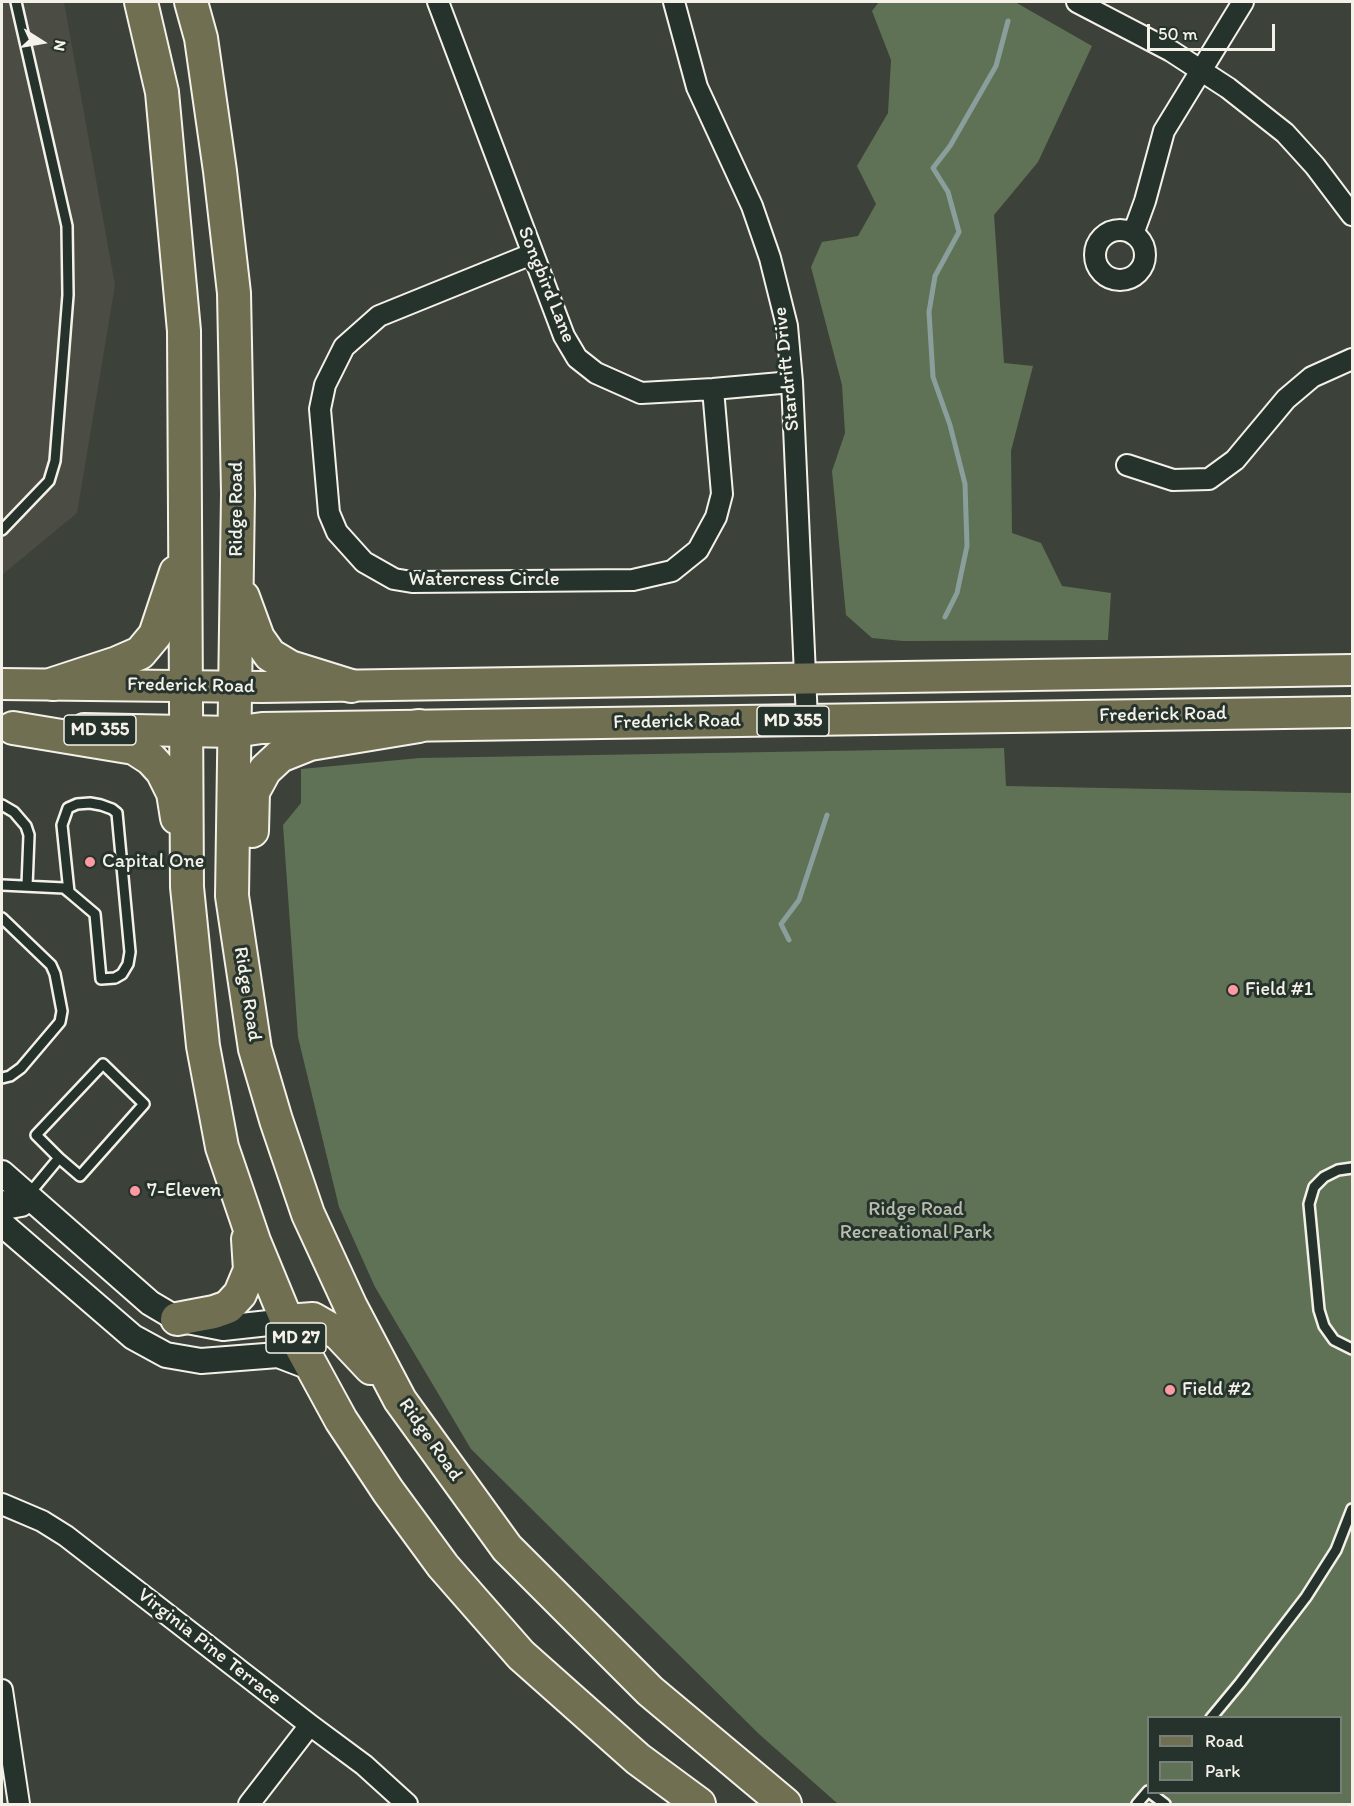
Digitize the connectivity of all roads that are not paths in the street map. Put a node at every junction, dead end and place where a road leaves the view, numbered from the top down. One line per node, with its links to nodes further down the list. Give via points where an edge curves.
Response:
1 (16, 2): 16 (lane, via 67,226 68,295 56,460 49,481)
2 (141, 2): 17 (highway, via 162,92 184,331)
3 (191, 2): 18 (highway, Ridge Road, via 202,49 234,293)
4 (438, 2): 11 (street, Songbird Lane)
5 (674, 2): 13 (street, Stardrift Drive, via 698,87 752,206 770,258 787,326)
6 (1077, 2): 8 (street, via 1171,51)
7 (1243, 2): 8 (street)
8 (1200, 71): 9 (street, via 1285,133); 10 (street, via 1164,131)
9 (1353, 215)
10 (1133, 234)
11 (532, 254): 14 (street, Songbird Lane, via 564,336 577,358 596,373 641,393); 14 (street, Watercress Circle, via 379,316 344,347 325,385 320,409 329,513 338,532 364,562 394,579 412,582 633,580 672,571 698,550 716,517 722,494)
12 (1353, 359): 15 (street, via 1312,377 1286,399 1235,460 1209,479 1173,480)
13 (792, 382): 14 (street, Songbird Lane); 20 (street, Stardrift Drive)
14 (713, 389)
15 (1127, 465)
16 (2, 530)
17 (184, 543): 22 (highway, via 159,625 144,649 117,663); 24 (highway)
18 (236, 572): 23 (highway, via 250,621 270,655 290,667); 25 (highway, Ridge Road)
19 (1353, 670): 20 (main road, Frederick Road / MD 355)
20 (806, 679): 23 (main road, Frederick Road / MD 355); 27 (street, Stardrift Drive)
21 (2, 684): 22 (main road, Frederick Road / MD 355)
22 (53, 684): 24 (main road, Frederick Road / MD 355)
23 (351, 686): 25 (main road, Frederick Road / MD 355)
24 (187, 687): 25 (main road, Frederick Road / MD 355); 30 (highway, MD 27)
25 (234, 687): 31 (highway, Ridge Road / MD 27)
26 (1353, 712): 27 (main road, Frederick Road / MD 355)
27 (807, 720): 28 (main road, Frederick Road / MD 355)
28 (419, 726): 31 (main road, Frederick Road / MD 355, via 262,728); 38 (highway, via 310,744 280,756 265,770 254,792)
29 (7, 728): 30 (main road, Frederick Road / MD 355); 35 (highway, via 134,748 151,759 173,793)
30 (187, 732): 31 (main road, Frederick Road / MD 355); 35 (highway, MD 27)
31 (234, 732): 38 (highway, Ridge Road / MD 27, via 232,896)
32 (2, 805): 34 (lane, via 14,812 29,835)
33 (2, 885): 34 (lane)
34 (27, 886): 36 (lane, via 64,888)
35 (187, 887): 45 (highway, MD 27, via 203,1046 222,1147)
36 (69, 892): 36 (lane, via 62,825 68,808 101,804 117,813 130,952 122,974 101,979 95,914)
37 (2, 918): 39 (lane, via 51,965 62,1011 60,1022 21,1068)
38 (245, 985): 51 (highway, Ridge Road / MD 27, via 255,1049 308,1214)
39 (2, 1078)
40 (59, 1158): 40 (lane, via 80,1176 144,1104 103,1064 36,1135); 43 (lane)
41 (1353, 1168): 49 (lane, via 1324,1177 1314,1187 1309,1204 1319,1310 1334,1340)
42 (2, 1173): 43 (street)
43 (27, 1196): 44 (street, via 21,1204); 47 (street, via 150,1303)
44 (2, 1203)
45 (247, 1220): 47 (highway, via 250,1270 240,1294 228,1307); 48 (highway, MD 27)
46 (2, 1224): 50 (street, via 133,1337 166,1355 201,1361 278,1355)
47 (177, 1319): 48 (street, via 223,1328)
48 (287, 1321): 50 (highway, MD 27); 51 (highway, via 313,1319 339,1334)
49 (1353, 1349)
50 (312, 1368): 61 (highway, MD 27, via 388,1491 443,1566 521,1655 638,1759)
51 (400, 1400): 62 (highway, Ridge Road / MD 27, via 507,1548 650,1691)
52 (2, 1504): 56 (street, Virginia Pine Terrace, via 66,1536)
53 (1353, 1509): 55 (lane, via 1336,1550 1306,1598)
54 (2, 1690): 58 (street)
55 (1213, 1716)
56 (310, 1725): 59 (street); 60 (street, Virginia Pine Terrace, via 364,1765)
57 (1152, 1794): 63 (lane)
58 (19, 1804)
59 (249, 1804)
60 (407, 1804)
61 (699, 1804)
62 (785, 1804)
63 (1165, 1804)

